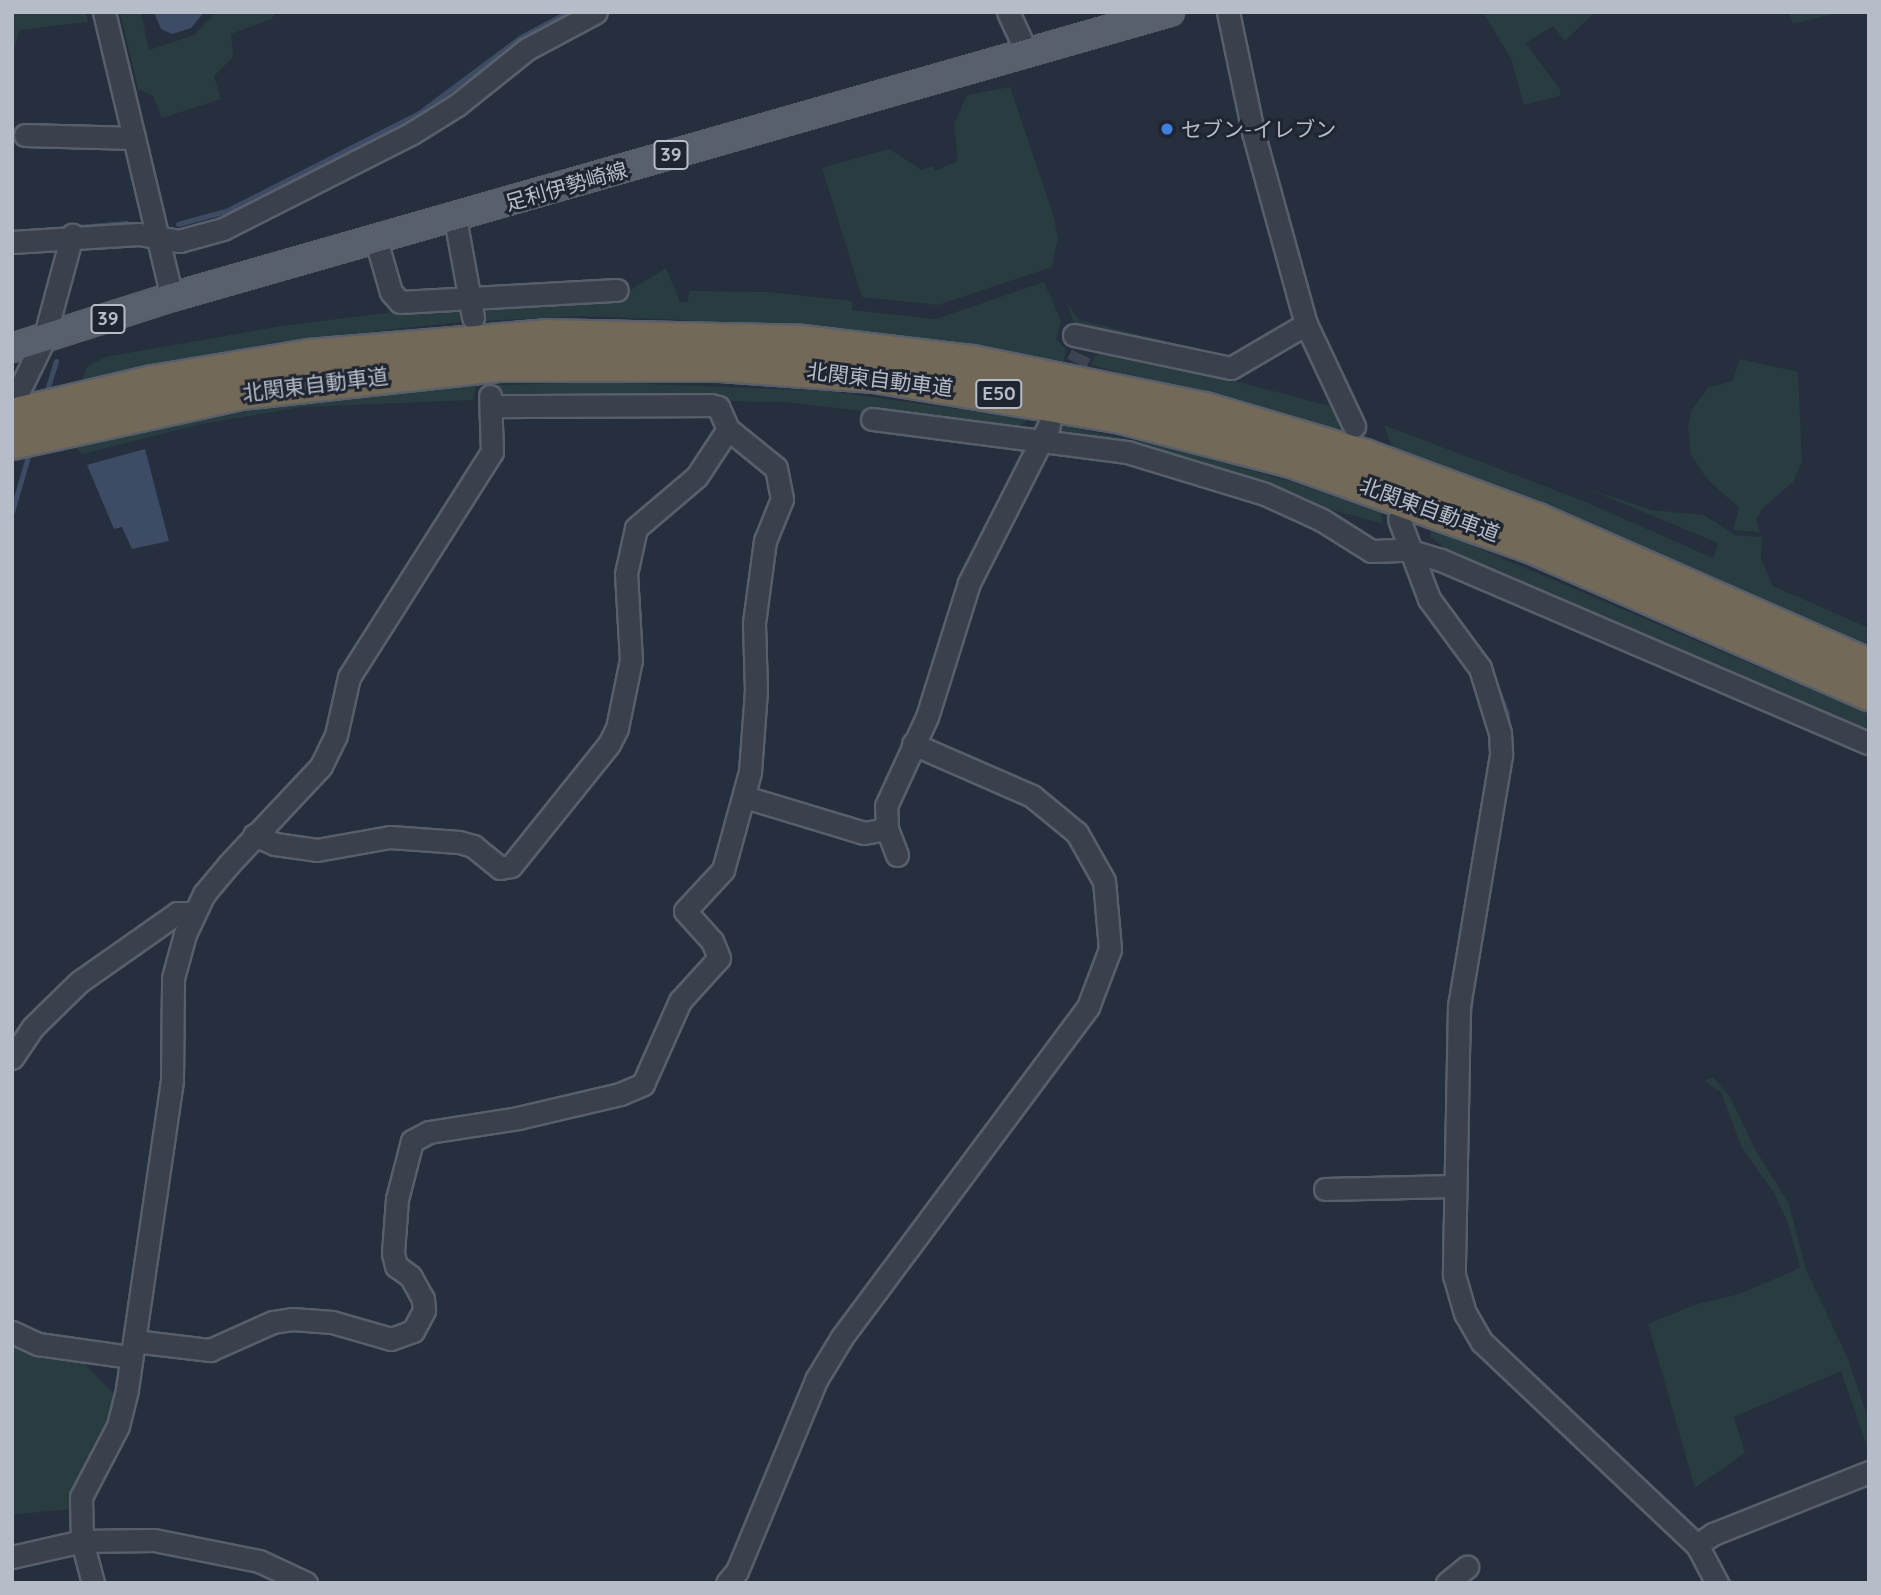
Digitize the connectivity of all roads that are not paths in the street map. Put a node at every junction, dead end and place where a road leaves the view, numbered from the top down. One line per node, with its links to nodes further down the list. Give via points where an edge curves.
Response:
1 (104, 12): 8 (street)
2 (596, 12): 11 (street, via 527,49 457,105 412,133 223,229 179,241)
3 (1008, 12): 6 (street)
4 (1170, 12): 6 (main road, 足利伊勢崎線 / 39)
5 (1228, 12): 17 (street, via 1253,132)
6 (1026, 51): 9 (main road, 足利伊勢崎線 / 39)
7 (25, 135): 8 (street)
8 (134, 138): 11 (street)
9 (455, 218): 12 (main road, 足利伊勢崎線 / 39); 16 (street)
10 (72, 236): 11 (street, via 139,234); 13 (street); 18 (street)
11 (158, 240): 15 (street)
12 (376, 240): 15 (main road, 足利伊勢崎線 / 39); 16 (street, via 397,301)
13 (12, 242)
14 (617, 290): 16 (street)
15 (172, 297): 18 (main road, 足利伊勢崎線 / 39)
16 (471, 307)
17 (1306, 324): 19 (street, via 1231,368); 25 (street)
18 (44, 339): 20 (main road, 足利伊勢崎線 / 39); 21 (street)
19 (1081, 343)
20 (12, 347)
21 (12, 405)
22 (83, 411): 23 (highway, 北関東自動車道 / E50); 28 (highway, 北関東自動車道 / E50); 31 (highway, 北関東自動車道 / E50, via 309,356 546,336 788,341 973,362 1205,409 1365,456 1538,520); 32 (highway, 北関東自動車道 / E50, via 500,365 720,365 863,375 971,390 1197,435 1388,493 1530,546)
23 (12, 415)
24 (872, 419): 27 (street)
25 (1354, 426)
26 (728, 429): 35 (street, via 772,462 782,487 780,508 765,541 757,593 756,691); 37 (street, via 718,407 711,405 491,401 492,453 349,677 336,735 321,766); 37 (street, via 697,475 636,528 626,574 631,660 617,728 511,866 500,868 473,846 459,842 390,837 317,850 275,844)
27 (1044, 433): 30 (street, via 1207,475 1287,503 1371,551); 34 (street, via 968,583 937,687)
28 (12, 443)
29 (1399, 519): 30 (street)
30 (1408, 550): 33 (street); 41 (street, via 1429,598 1480,668 1500,733 1501,755 1459,1005)
31 (1869, 665)
32 (1869, 694)
33 (1869, 743)
34 (913, 744): 36 (street, via 886,806); 50 (street, via 1032,796 1077,833 1104,881 1110,949 1088,1007 842,1337 816,1380)
35 (745, 797): 36 (street, via 864,833); 44 (street, via 723,870 685,911 712,941 719,958 680,1001 648,1080 620,1094 518,1118 429,1132 407,1147 393,1253 396,1266 410,1276 423,1299 424,1310 412,1331 391,1339 332,1322 292,1319 273,1322 210,1350)
36 (887, 828): 38 (street)
37 (254, 835): 39 (street)
38 (897, 855)
39 (194, 913): 40 (street, via 177,913 79,982 33,1027); 44 (street, via 173,978 172,1080)
40 (12, 1058)
41 (1453, 1186): 42 (street); 47 (street, via 1454,1275 1465,1313 1482,1342)
42 (1325, 1189)
43 (12, 1332): 44 (street, via 38,1344)
44 (132, 1349): 46 (street, via 118,1426 80,1497)
45 (1869, 1472): 47 (street, via 1713,1534)
46 (82, 1542): 48 (street); 51 (street); 52 (street, via 154,1540 198,1547 259,1561)
47 (1697, 1545): 54 (street)
48 (12, 1557)
49 (1467, 1567): 53 (street)
50 (738, 1579)
51 (93, 1583)
52 (306, 1583)
53 (1447, 1583)
54 (1717, 1583)

